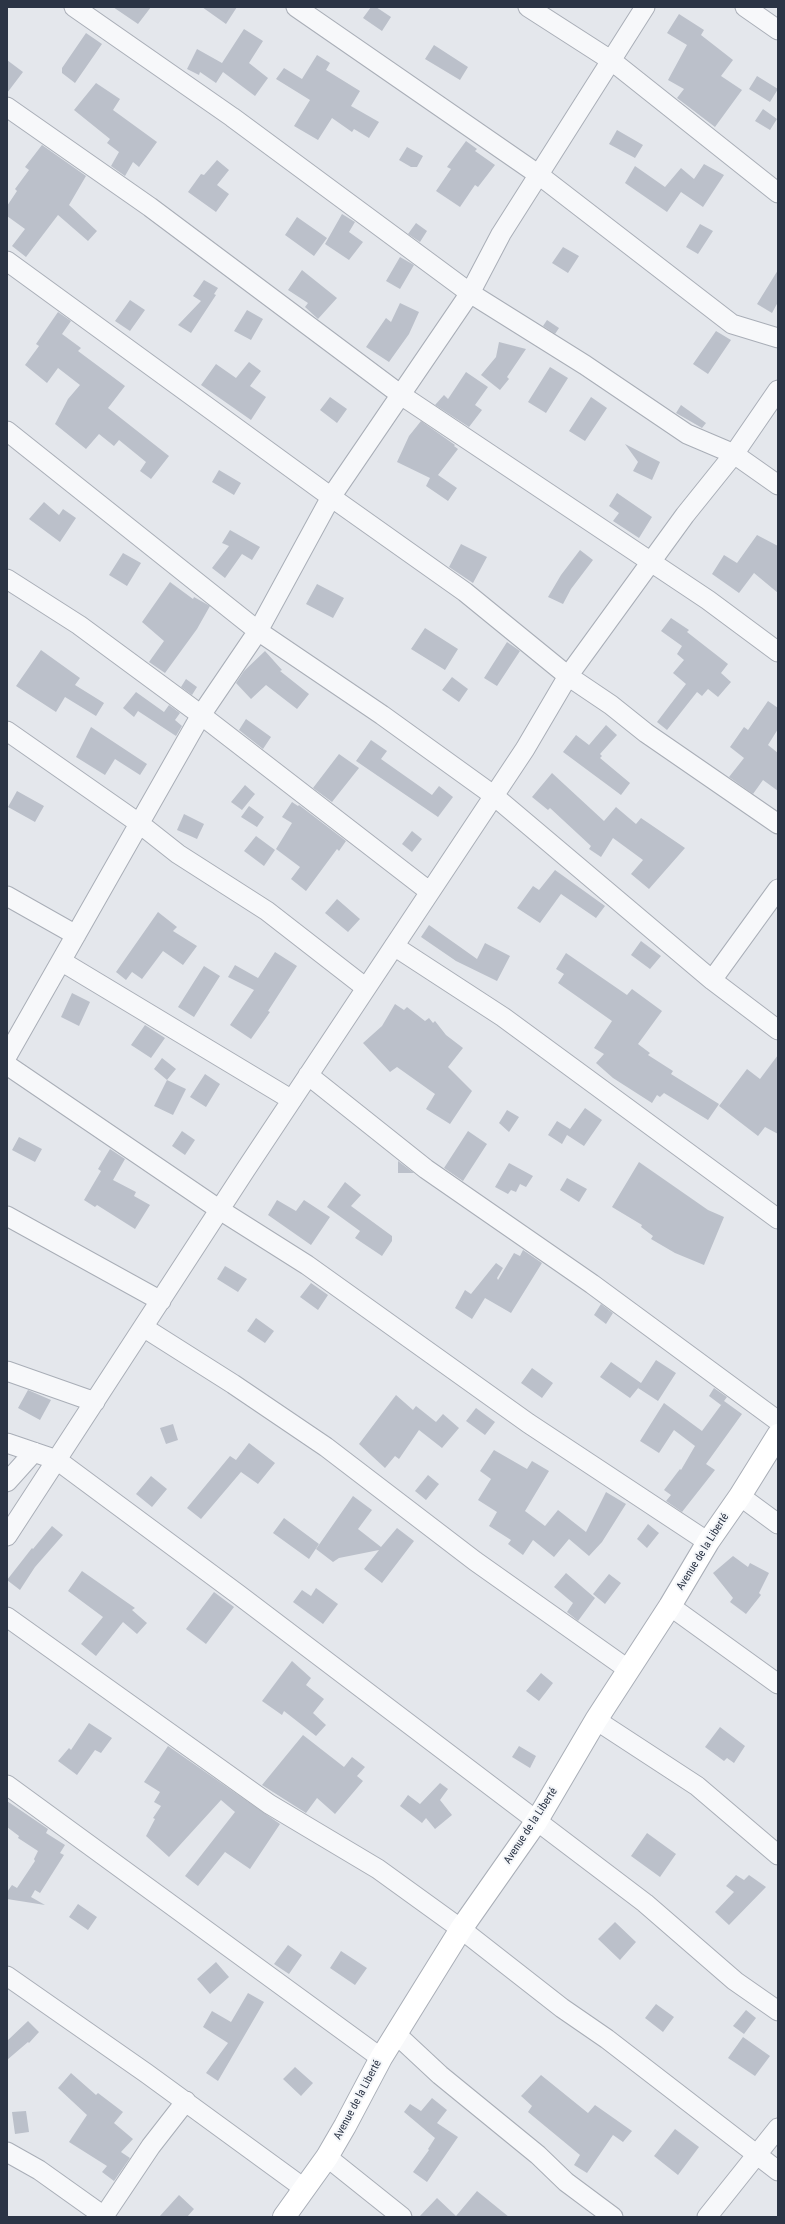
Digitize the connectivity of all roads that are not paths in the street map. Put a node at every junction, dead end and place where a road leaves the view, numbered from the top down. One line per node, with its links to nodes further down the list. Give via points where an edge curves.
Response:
1 (74, 7): 12 (street, via 232,117)
2 (296, 7): 9 (street)
3 (528, 7): 7 (street)
4 (645, 7): 7 (street)
5 (745, 7): 6 (street)
6 (778, 30)
7 (612, 61): 9 (street); 10 (street)
8 (7, 107): 15 (street, via 150,206)
9 (540, 175): 12 (street, via 501,234); 13 (street, via 732,324)
10 (778, 193)
11 (7, 261): 19 (street)
12 (470, 293): 15 (street); 17 (street, via 585,364 687,434)
13 (778, 338)
14 (778, 390): 17 (street)
15 (401, 395): 19 (street); 20 (street)
16 (7, 431): 22 (street)
17 (734, 454): 18 (street); 20 (street)
18 (778, 485)
19 (330, 497): 22 (street); 24 (street, via 465,592)
20 (650, 563): 23 (street, via 708,600); 24 (street)
21 (7, 578): 25 (street)
22 (258, 631): 25 (street); 27 (street, via 382,715)
23 (778, 652)
24 (568, 676): 27 (street, via 525,748); 29 (street)
25 (201, 715): 28 (street); 31 (street)
26 (7, 731): 28 (street)
27 (492, 795): 31 (street); 36 (street)
28 (140, 824): 33 (street); 37 (street, via 178,854 268,911)
29 (778, 824)
30 (778, 889): 36 (street)
31 (430, 892): 34 (street)
32 (7, 896): 33 (street)
33 (76, 935): 35 (street)
34 (394, 946): 37 (street); 46 (street, via 503,1017)
35 (61, 961): 39 (street); 43 (street)
36 (712, 980): 38 (street)
37 (366, 988): 42 (street)
38 (778, 1030)
39 (12, 1035): 40 (street)
40 (7, 1056)
41 (7, 1065): 44 (street)
42 (308, 1075): 43 (street); 51 (street, via 426,1169 592,1284)
43 (292, 1100): 44 (street)
44 (220, 1210): 47 (street); 60 (street, via 307,1265 528,1423)
45 (7, 1216): 47 (street)
46 (778, 1219)
47 (161, 1300): 48 (street)
48 (143, 1327): 50 (street); 63 (street, via 234,1384 326,1447 475,1561)
49 (7, 1371): 50 (street)
50 (95, 1402): 55 (street)
51 (778, 1421)
52 (778, 1435): 57 (street, Avenue de la Liberté)
53 (7, 1443): 54 (street)
54 (34, 1452): 55 (street); 56 (street)
55 (57, 1460): 59 (street); 67 (street, via 239,1595)
56 (7, 1482)
57 (740, 1496): 58 (street); 60 (street, Avenue de la Liberté)
58 (778, 1524)
59 (7, 1536)
60 (708, 1542): 61 (street, Avenue de la Liberté)
61 (670, 1606): 63 (street, Avenue de la Liberté); 64 (street)
62 (7, 1617): 69 (street, via 269,1804 378,1869)
63 (629, 1670): 65 (street, Avenue de la Liberté)
64 (778, 1684)
65 (596, 1720): 67 (street, Avenue de la Liberté); 68 (street, via 697,1786)
66 (7, 1785): 73 (street)
67 (536, 1822): 69 (street, Avenue de la Liberté); 71 (street, via 645,1904 735,1981)
68 (778, 1855)
69 (461, 1929): 72 (street, Avenue de la Liberté); 77 (street)
70 (7, 1976): 74 (street)
71 (778, 2011)
72 (396, 2034): 73 (street, Avenue de la Liberté); 84 (street, via 440,2075 538,2155 566,2182)
73 (381, 2058): 78 (street, Avenue de la Liberté)
74 (186, 2102): 80 (street); 81 (street, via 151,2146)
75 (778, 2128): 77 (street)
76 (7, 2152): 81 (street, via 39,2170)
77 (757, 2154): 79 (street); 85 (street)
78 (326, 2157): 80 (street, Avenue de la Liberté); 83 (street)
79 (778, 2171)
80 (305, 2189): 82 (street, Avenue de la Liberté)
81 (105, 2216)
82 (284, 2217)
83 (402, 2217)
84 (613, 2217)
85 (707, 2217)

